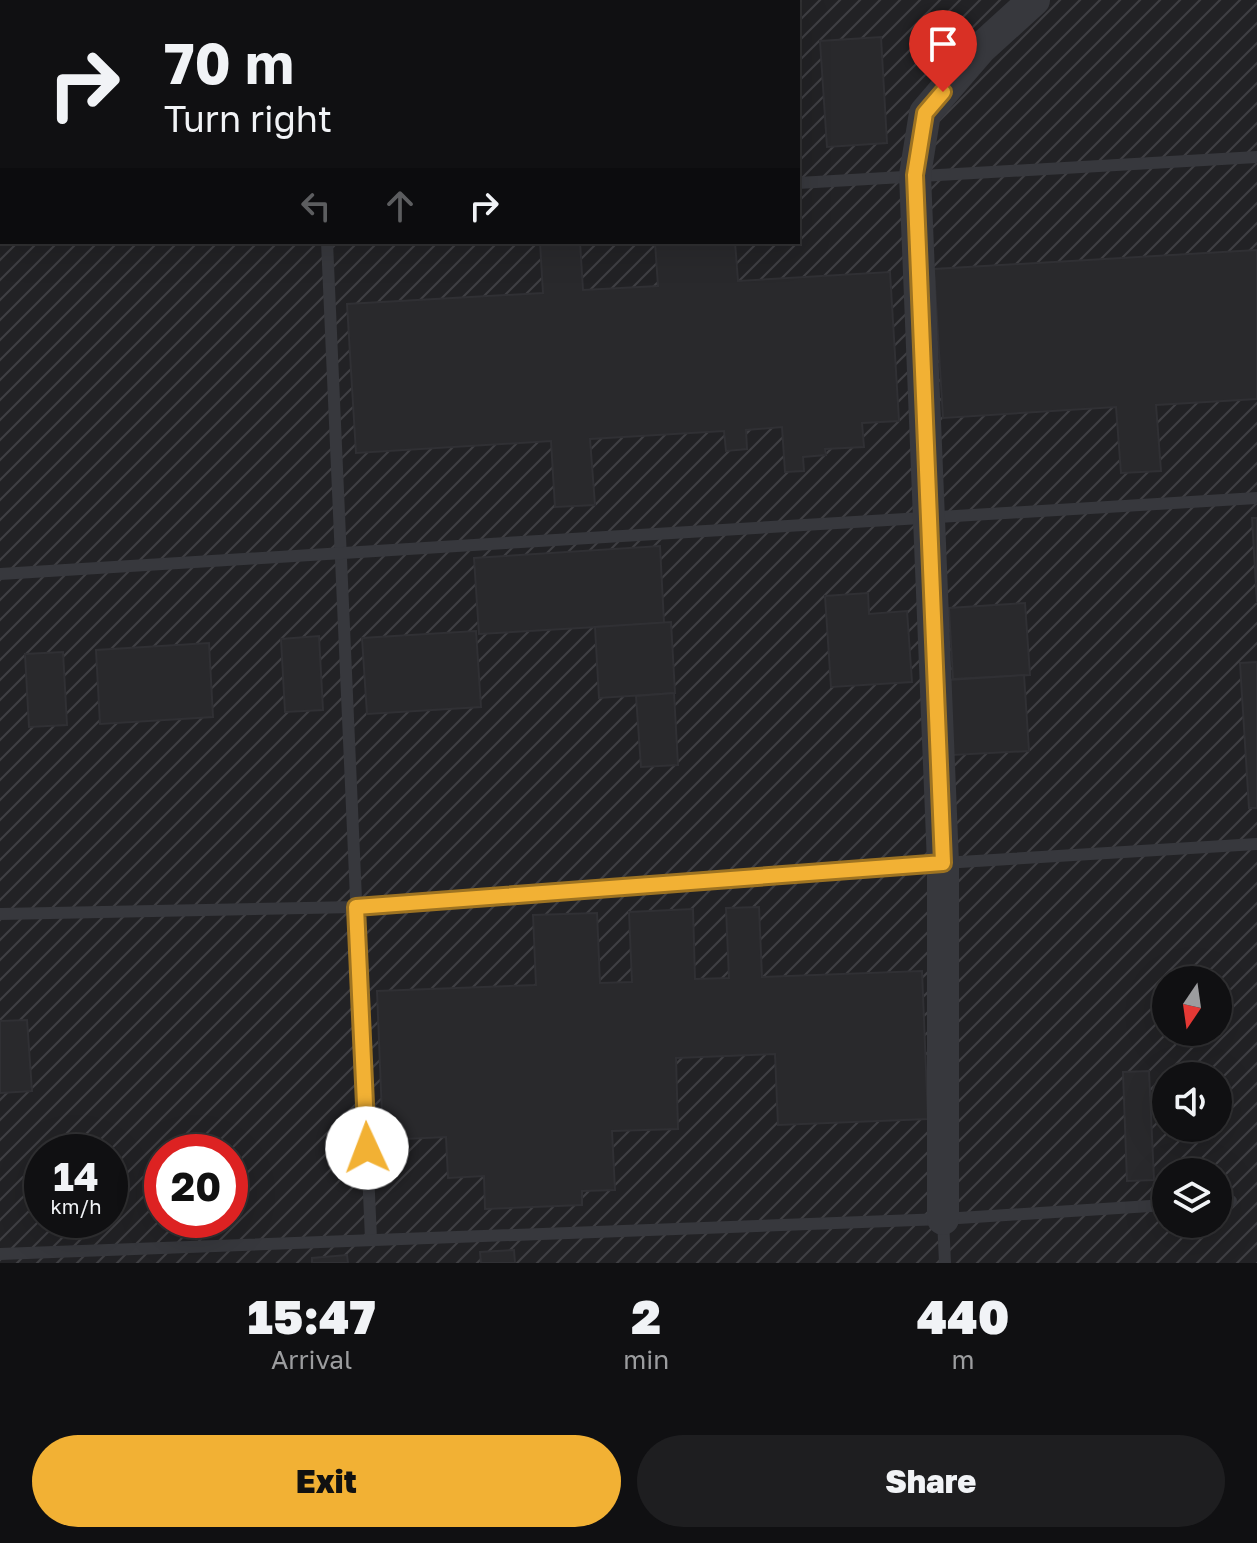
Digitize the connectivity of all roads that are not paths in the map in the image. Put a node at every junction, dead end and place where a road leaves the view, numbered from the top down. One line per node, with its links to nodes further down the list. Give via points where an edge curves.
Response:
1 (1034, 0): 3 (street, via 980,49 925,113)
2 (1257, 157): 3 (lane)
3 (915, 175): 4 (lane); 7 (street)
4 (800, 183)
5 (327, 244): 8 (lane)
6 (1257, 498): 7 (lane)
7 (929, 515): 8 (lane); 11 (street)
8 (341, 555): 9 (lane); 12 (lane)
9 (0, 574)
10 (1257, 844): 11 (lane)
11 (943, 863): 12 (lane); 15 (street)
12 (356, 907): 13 (lane); 16 (lane)
13 (0, 914)
14 (1152, 1206): 15 (lane)
15 (943, 1219): 16 (lane); 18 (lane)
16 (371, 1239): 17 (lane)
17 (0, 1254)
18 (945, 1263)

